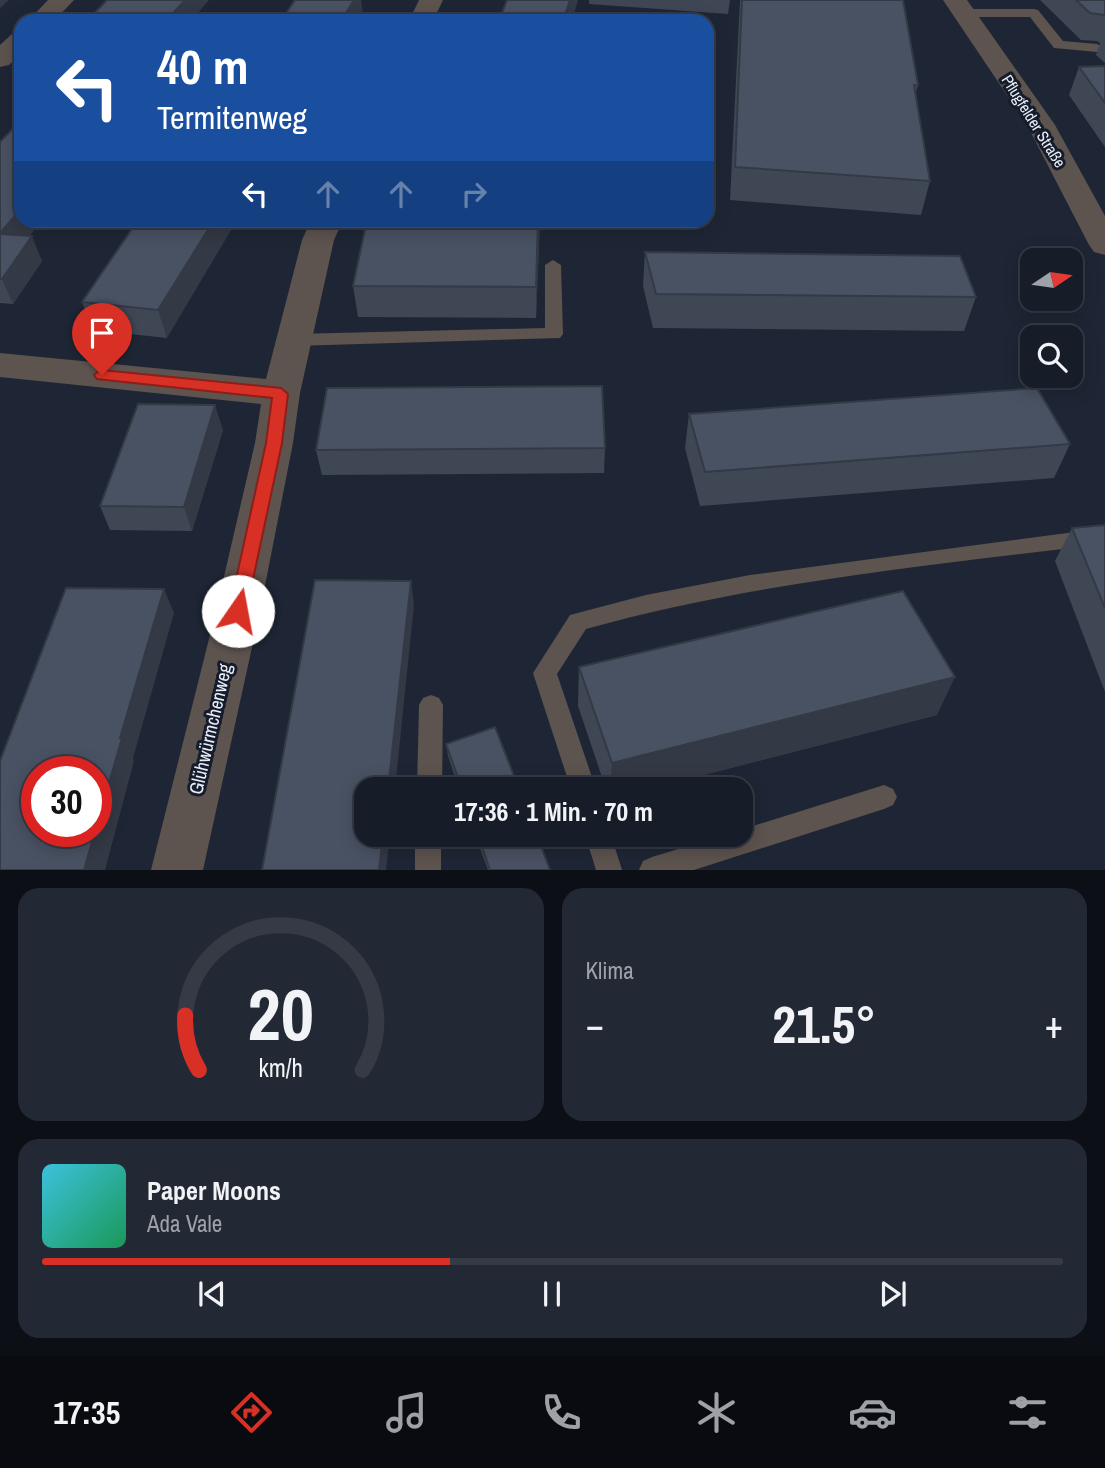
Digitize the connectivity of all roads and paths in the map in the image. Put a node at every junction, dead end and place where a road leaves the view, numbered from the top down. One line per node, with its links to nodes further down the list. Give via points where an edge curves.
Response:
1 (62, 0): 3 (street)
2 (960, 6): 5 (lane, via 1034,13 1059,45); 8 (street, Pflugfelder Straße, via 1041,125)
3 (47, 14)
4 (14, 46): 6 (street)
5 (1097, 48)
6 (0, 59)
7 (323, 228): 10 (street, Glühwürmchenweg)
8 (1105, 245)
9 (553, 265): 10 (lane, via 554,334)
10 (294, 340): 12 (street, Glühwürmchenweg)
11 (0, 365): 12 (street)
12 (281, 394): 20 (street, Glühwürmchenweg, via 238,611)
13 (1105, 536): 16 (lane, via 777,579 635,605 578,622 545,673)
14 (431, 705): 15 (lane)
15 (429, 777)
16 (579, 777)
17 (884, 797): 23 (lane)
18 (428, 847): 21 (lane)
19 (602, 847): 22 (lane)
20 (177, 870)
21 (428, 870)
22 (610, 870)
23 (652, 870)

